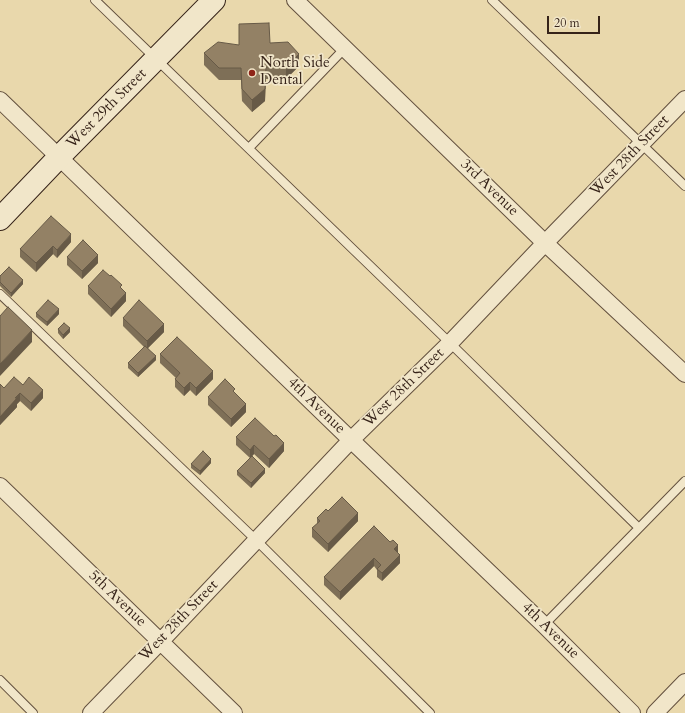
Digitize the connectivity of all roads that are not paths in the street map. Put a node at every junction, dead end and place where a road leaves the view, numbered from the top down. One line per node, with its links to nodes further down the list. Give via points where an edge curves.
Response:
1 (94, 0): 6 (lane)
2 (214, 0): 6 (street, West 29th Street)
3 (294, 0): 5 (street, 3rd Avenue)
4 (492, 0): 9 (lane)
5 (345, 48): 10 (lane); 14 (street, 3rd Avenue)
6 (156, 59): 10 (lane); 11 (street, West 29th Street)
7 (685, 99): 9 (street, West 28th Street)
8 (0, 100): 11 (street, 4th Avenue)
9 (642, 144): 12 (lane); 14 (street, West 28th Street)
10 (249, 148): 16 (lane)
11 (60, 156): 13 (street, West 29th Street); 18 (street, 4th Avenue)
12 (685, 186)
13 (0, 219)
14 (545, 242): 16 (street, West 28th Street); 17 (street, 3rd Avenue)
15 (0, 294): 22 (lane)
16 (450, 343): 18 (street, West 28th Street); 21 (lane)
17 (685, 374)
18 (351, 440): 22 (street, West 28th Street); 23 (street, 4th Avenue)
19 (685, 481): 21 (lane)
20 (0, 486): 24 (street, 5th Avenue)
21 (639, 528): 23 (lane)
22 (256, 540): 24 (street, West 28th Street); 30 (lane)
23 (544, 625): 31 (street, 4th Avenue)
24 (161, 641): 28 (street, West 28th Street); 29 (street, 5th Avenue)
25 (0, 680): 27 (lane)
26 (685, 682): 32 (street)
27 (33, 713)
28 (91, 713)
29 (234, 713)
30 (430, 713)
31 (632, 713)
32 (655, 713)

